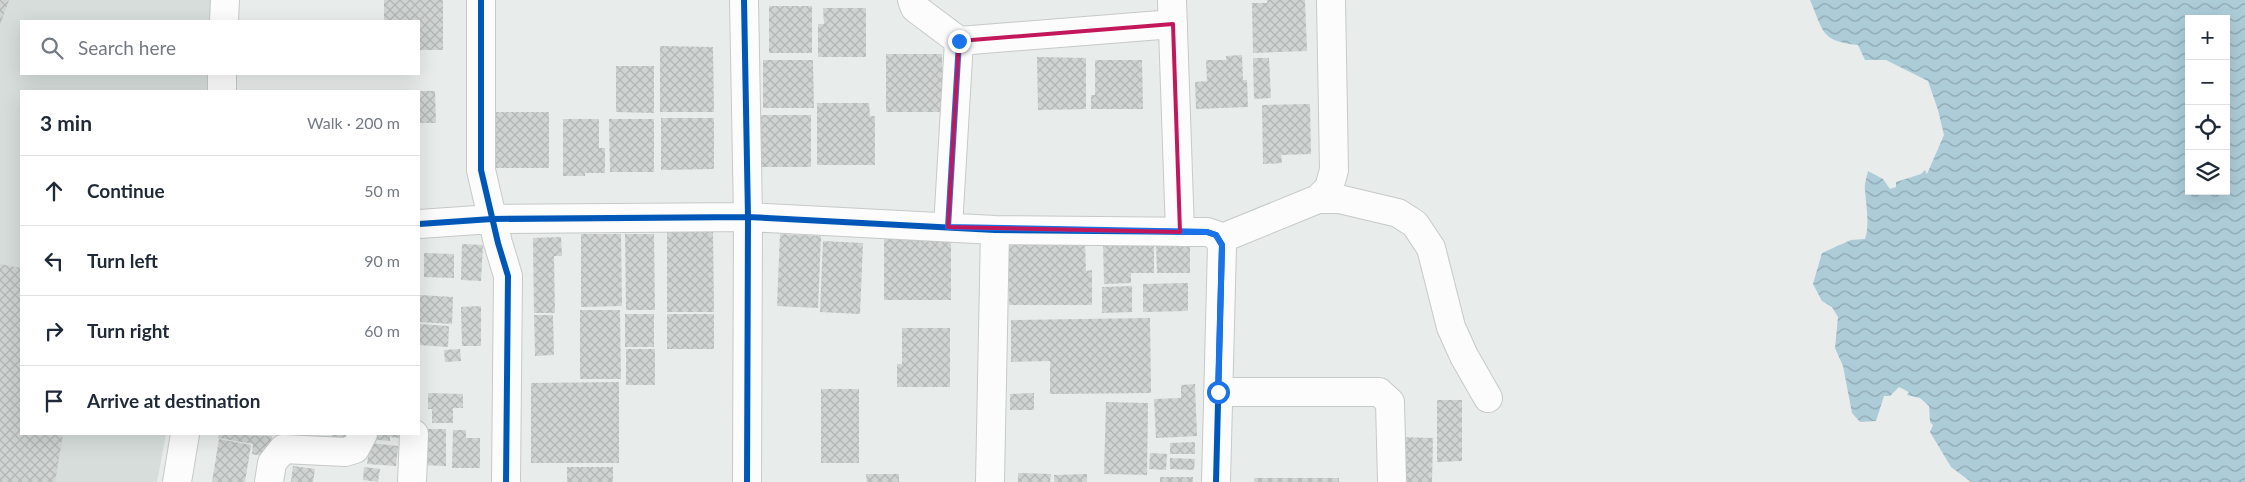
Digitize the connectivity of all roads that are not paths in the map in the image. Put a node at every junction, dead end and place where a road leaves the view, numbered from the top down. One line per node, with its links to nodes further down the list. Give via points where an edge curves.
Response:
1 (225, 0): 7 (street)
2 (482, 0): 13 (street, via 481,170)
3 (744, 0): 12 (street)
4 (912, 0): 8 (street, via 915,8)
5 (1332, 0): 11 (street, via 1334,170 1329,188)
6 (1172, 12): 8 (street); 17 (street)
7 (224, 20)
8 (959, 41): 15 (street)
9 (222, 75): 10 (street)
10 (222, 90)
11 (1318, 199): 18 (street); 20 (street, via 1358,203 1398,214 1415,224 1431,248 1452,326 1464,356)
12 (748, 217): 13 (street); 15 (street); 28 (street)
13 (492, 219): 14 (street); 27 (street, via 508,276)
14 (420, 224)
15 (948, 227): 16 (street)
16 (995, 230): 17 (street); 29 (street)
17 (1180, 232): 18 (street, via 1207,232)
18 (1220, 239): 19 (street)
19 (1218, 392): 30 (street); 31 (street, via 1379,392 1390,402)
20 (1488, 398)
21 (185, 435): 24 (street)
22 (362, 435): 25 (street, via 355,448 345,452 282,449 272,464)
23 (414, 435): 26 (street)
24 (177, 482)
25 (269, 482)
26 (412, 482)
27 (506, 482)
28 (747, 482)
29 (990, 482)
30 (1216, 482)
31 (1392, 482)

